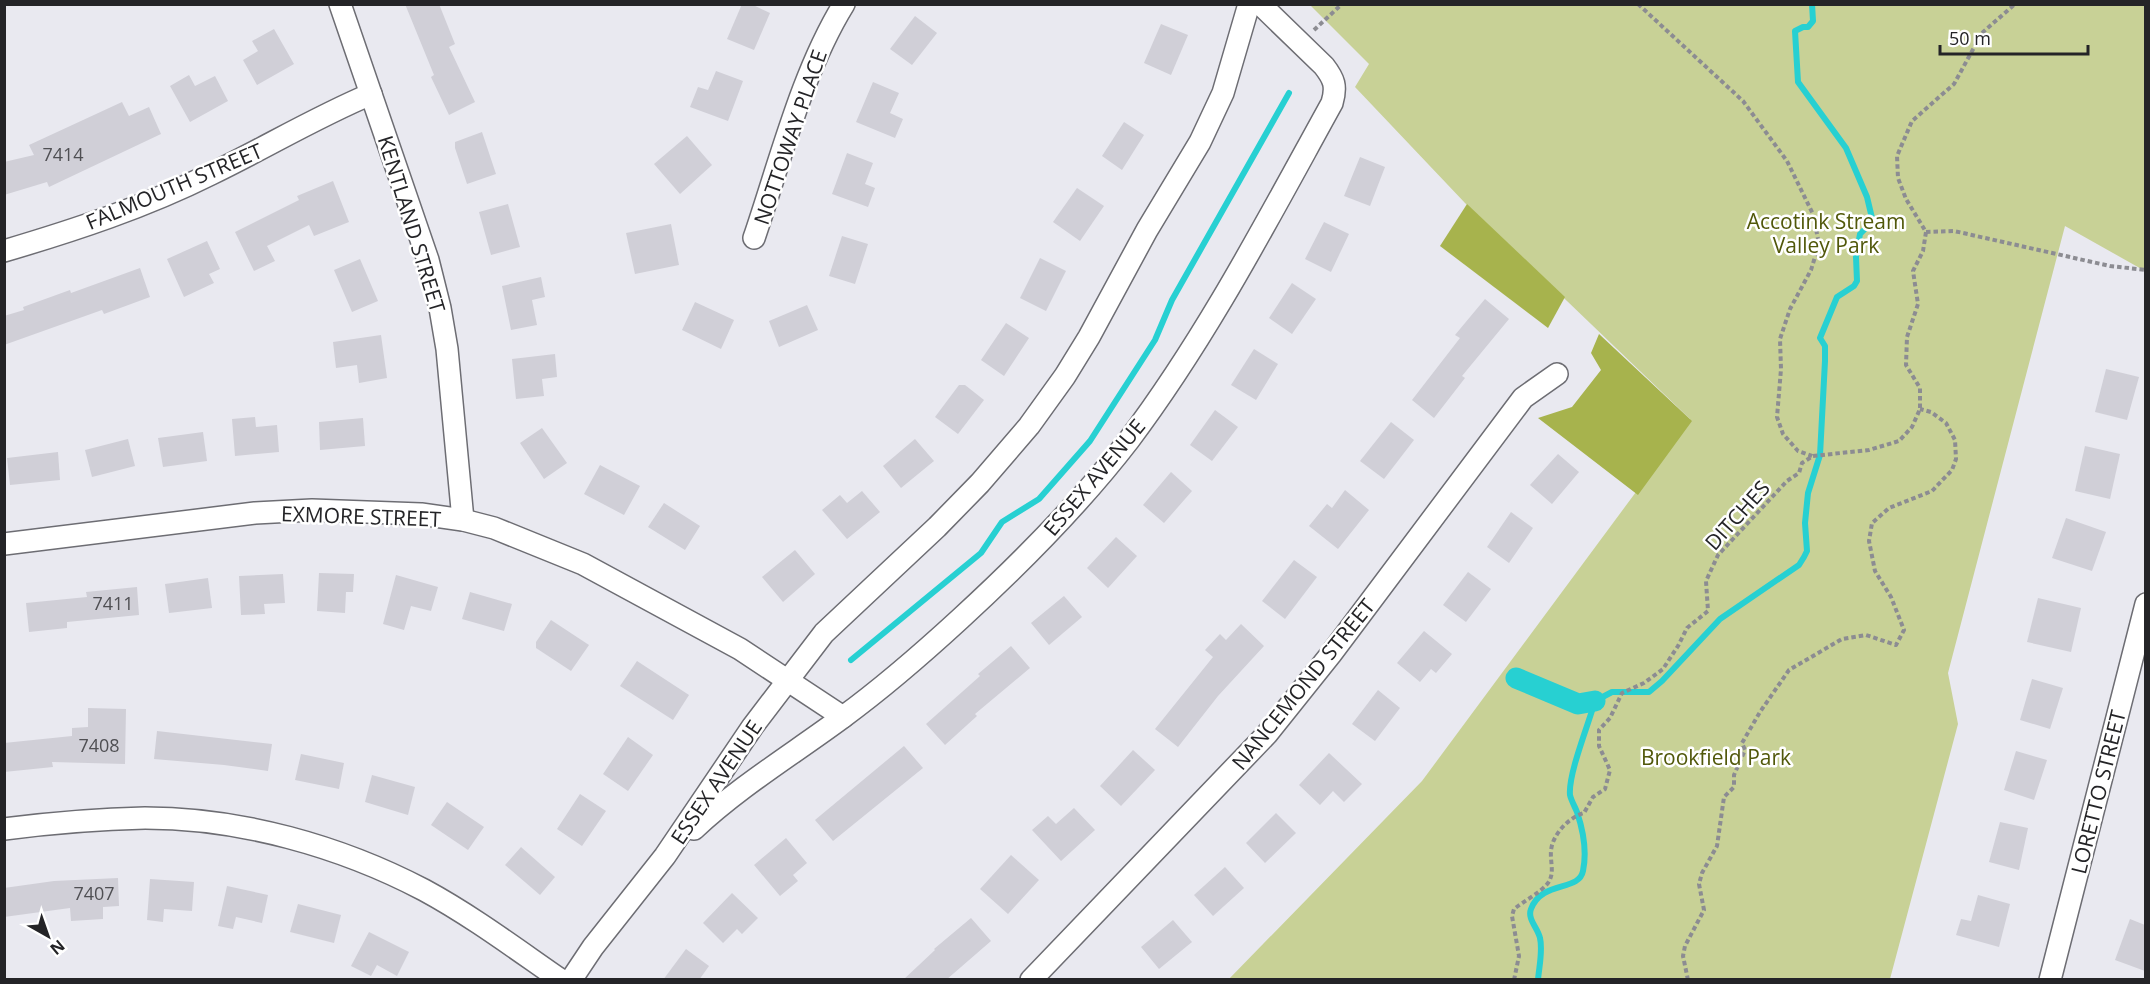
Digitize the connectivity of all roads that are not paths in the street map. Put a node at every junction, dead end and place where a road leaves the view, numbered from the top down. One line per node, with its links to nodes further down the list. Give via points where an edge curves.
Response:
1 (340, 4): 5 (street, KENTLAND STREET)
2 (844, 4): 6 (street, NOTTOWAY PLACE, via 807,79)
3 (1249, 4): 12 (street, ESSEX AVENUE, via 1222,93 1200,142 1065,376 980,483 824,633)
4 (1260, 4): 13 (street, ESSEX AVENUE, via 1333,78 1335,86 1332,103 1242,267 1180,367 1129,440 1082,497 959,620)
5 (371, 94): 7 (street, FALMOUTH STREET, via 336,108 209,176 62,234); 9 (street, KENTLAND STREET, via 428,260 440,309)
6 (754, 238)
7 (4, 251)
8 (1557, 374): 18 (street, NANCEMOND STREET, via 1523,398 1332,654 1267,734)
9 (463, 520): 10 (street, EXMORE STREET, via 422,514 312,510 255,513); 12 (street, EXMORE STREET, via 494,528 583,564 740,649)
10 (4, 544)
11 (2145, 604): 19 (street, LORETTO STREET)
12 (788, 680): 13 (street, EXMORE STREET); 15 (street, ESSEX AVENUE)
13 (843, 717): 15 (street, ESSEX AVENUE, via 742,788)
14 (4, 829): 16 (street, via 146,818 221,825 308,843 425,891)
15 (665, 856): 17 (street, ESSEX AVENUE)
16 (561, 980)
17 (571, 980)
18 (1031, 980)
19 (2050, 980)

